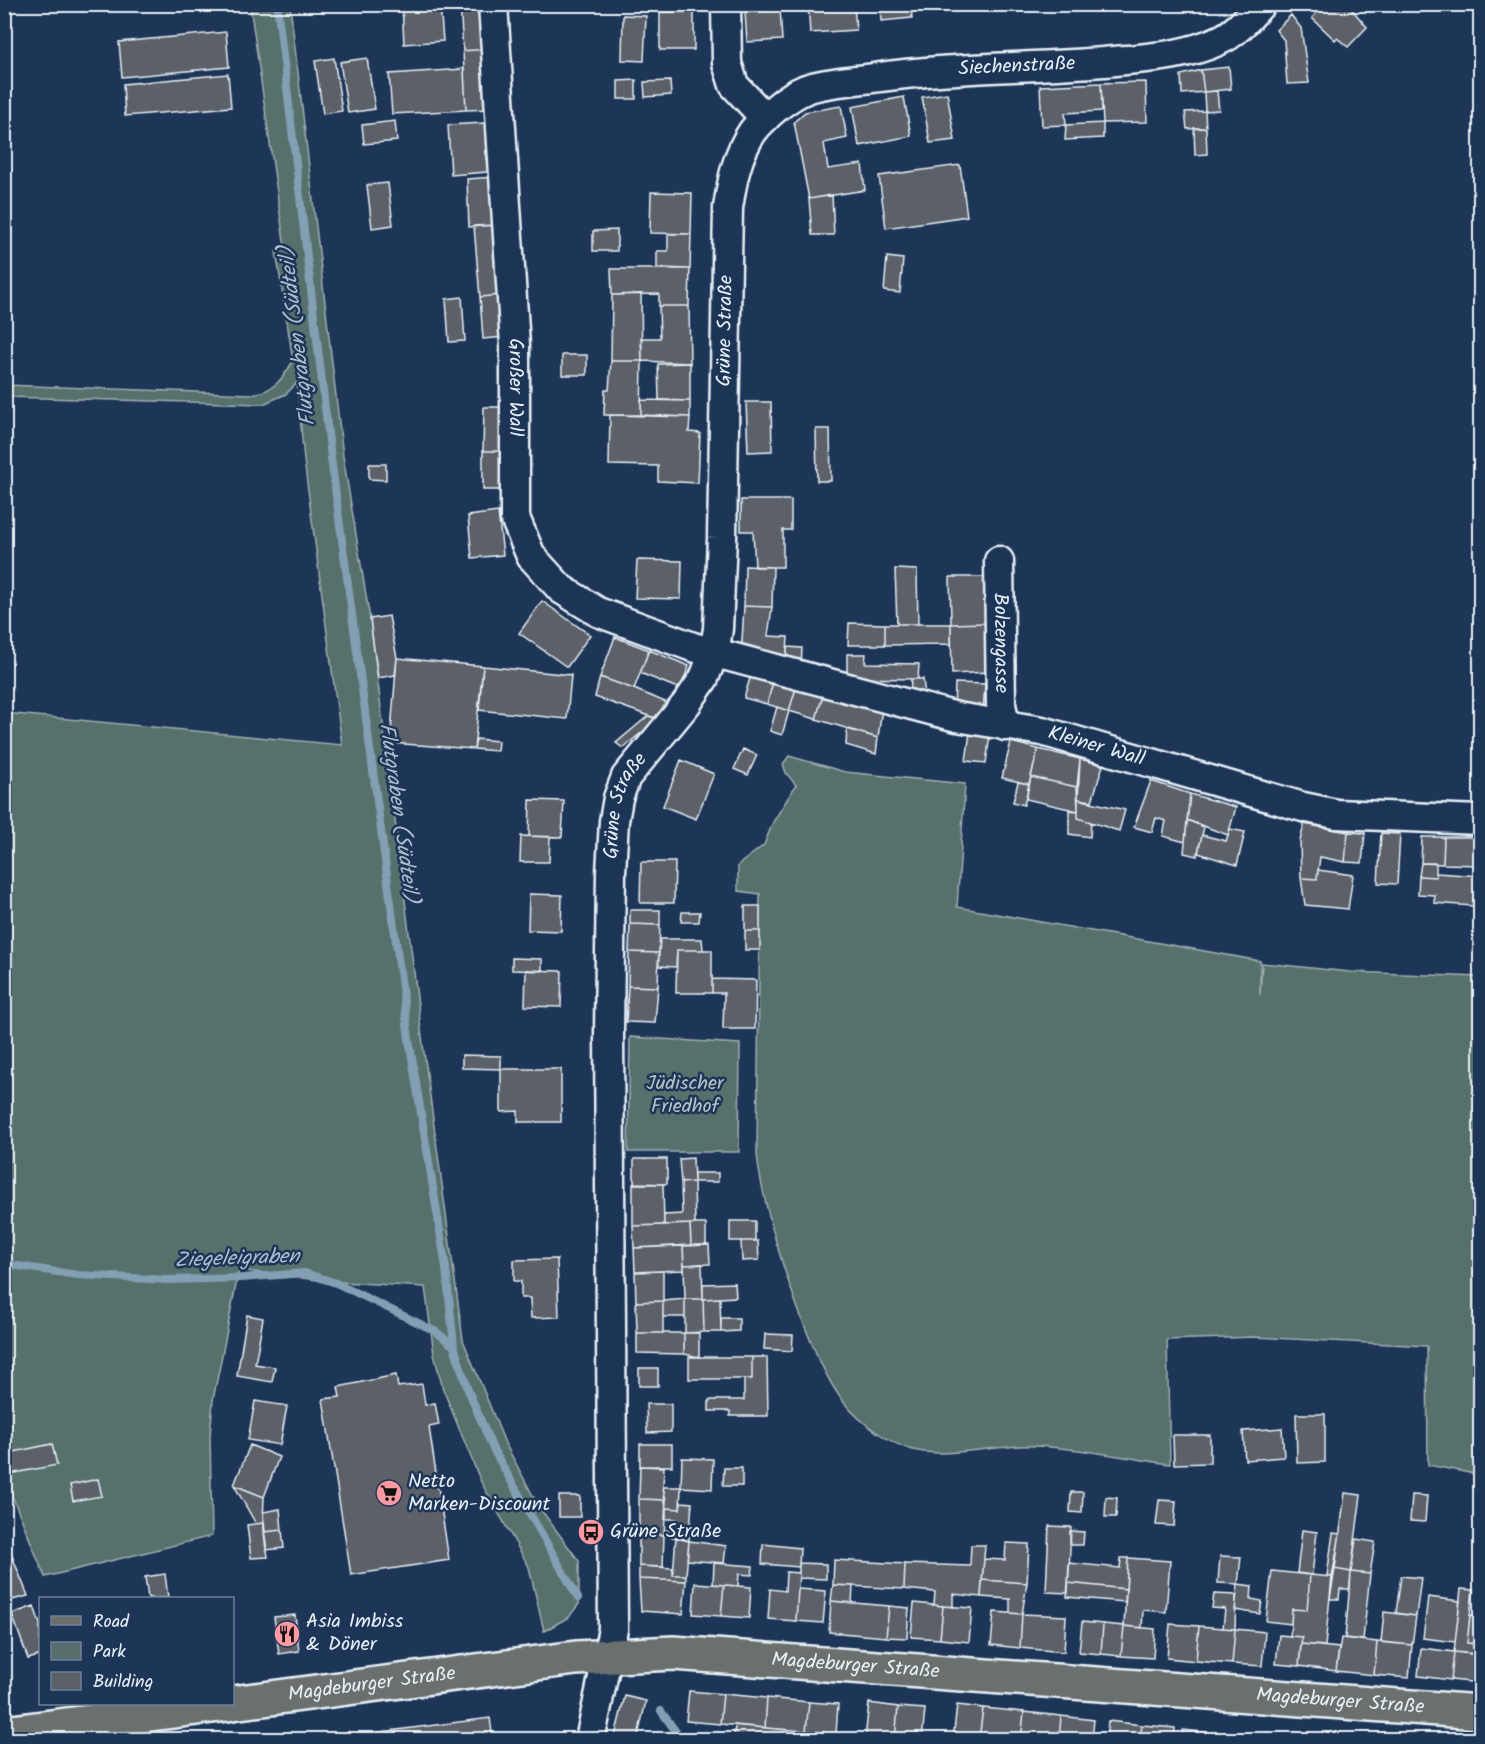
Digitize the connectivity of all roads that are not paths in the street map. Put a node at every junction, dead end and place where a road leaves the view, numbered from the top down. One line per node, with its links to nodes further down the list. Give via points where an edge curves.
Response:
1 (493, 4): 6 (street, Großer Wall, via 515,345 515,518 519,534 543,572 580,602)
2 (726, 4): 4 (street, via 727,63 734,86)
3 (1261, 4): 4 (street, Siechenstraße, via 1222,39 1179,53 1071,64 930,71 831,83 806,90)
4 (765, 118): 6 (street, Grüne Straße, via 742,150 733,176 729,208 721,550)
5 (999, 561): 7 (street, Bolzengasse, via 1001,704)
6 (714, 653): 7 (street, Kleiner Wall); 9 (street, Grüne Straße, via 694,694 626,777 614,821 609,1033 613,1629)
7 (1005, 726): 8 (street, Kleiner Wall, via 1042,731 1336,814)
8 (1480, 820)
9 (606, 1656): 10 (main road, Magdeburger Straße); 12 (main road, Magdeburger Straße, via 730,1656); 14 (street, Grüne Straße)
10 (234, 1702)
11 (215, 1705): 13 (main road, Magdeburger Straße)
12 (1480, 1712)
13 (4, 1733)
14 (590, 1740)

